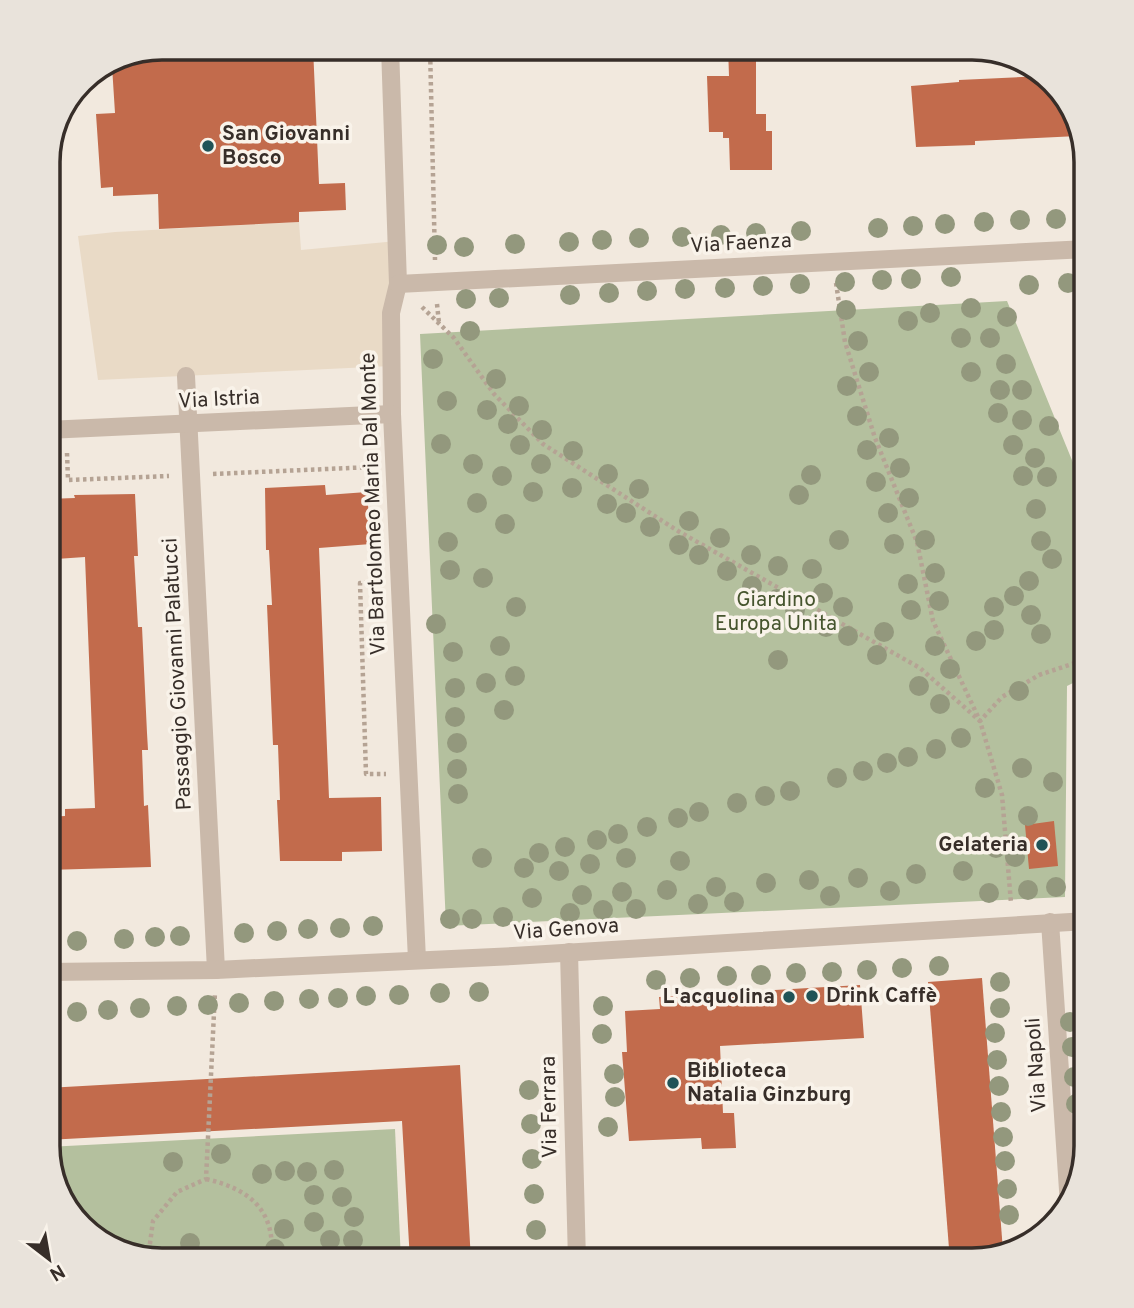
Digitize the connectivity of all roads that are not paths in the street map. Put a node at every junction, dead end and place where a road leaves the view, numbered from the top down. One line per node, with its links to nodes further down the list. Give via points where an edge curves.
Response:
1 (390, 60): 3 (street, Via Bartolomeo Maria Dal Monte)
2 (1074, 249): 3 (street, Via Faenza)
3 (398, 284): 5 (street, Via Bartolomeo Maria Dal Monte, via 391,313)
4 (186, 376): 6 (street, Passaggio Giovanni Palatucci)
5 (392, 414): 6 (street, Via Istria); 11 (street, Via Bartolomeo Maria Dal Monte)
6 (188, 424): 7 (street, Via Istria); 12 (street, Passaggio Giovanni Palatucci)
7 (60, 429)
8 (1074, 921): 9 (street, Via Genova)
9 (1050, 922): 10 (street, Via Genova); 14 (street, Via Napoli)
10 (569, 953): 11 (street, Via Genova); 15 (street, Via Ferrara)
11 (417, 960): 12 (street, Via Genova)
12 (216, 971): 13 (street, Via Genova)
13 (60, 972)
14 (1067, 1183)
15 (577, 1248)

